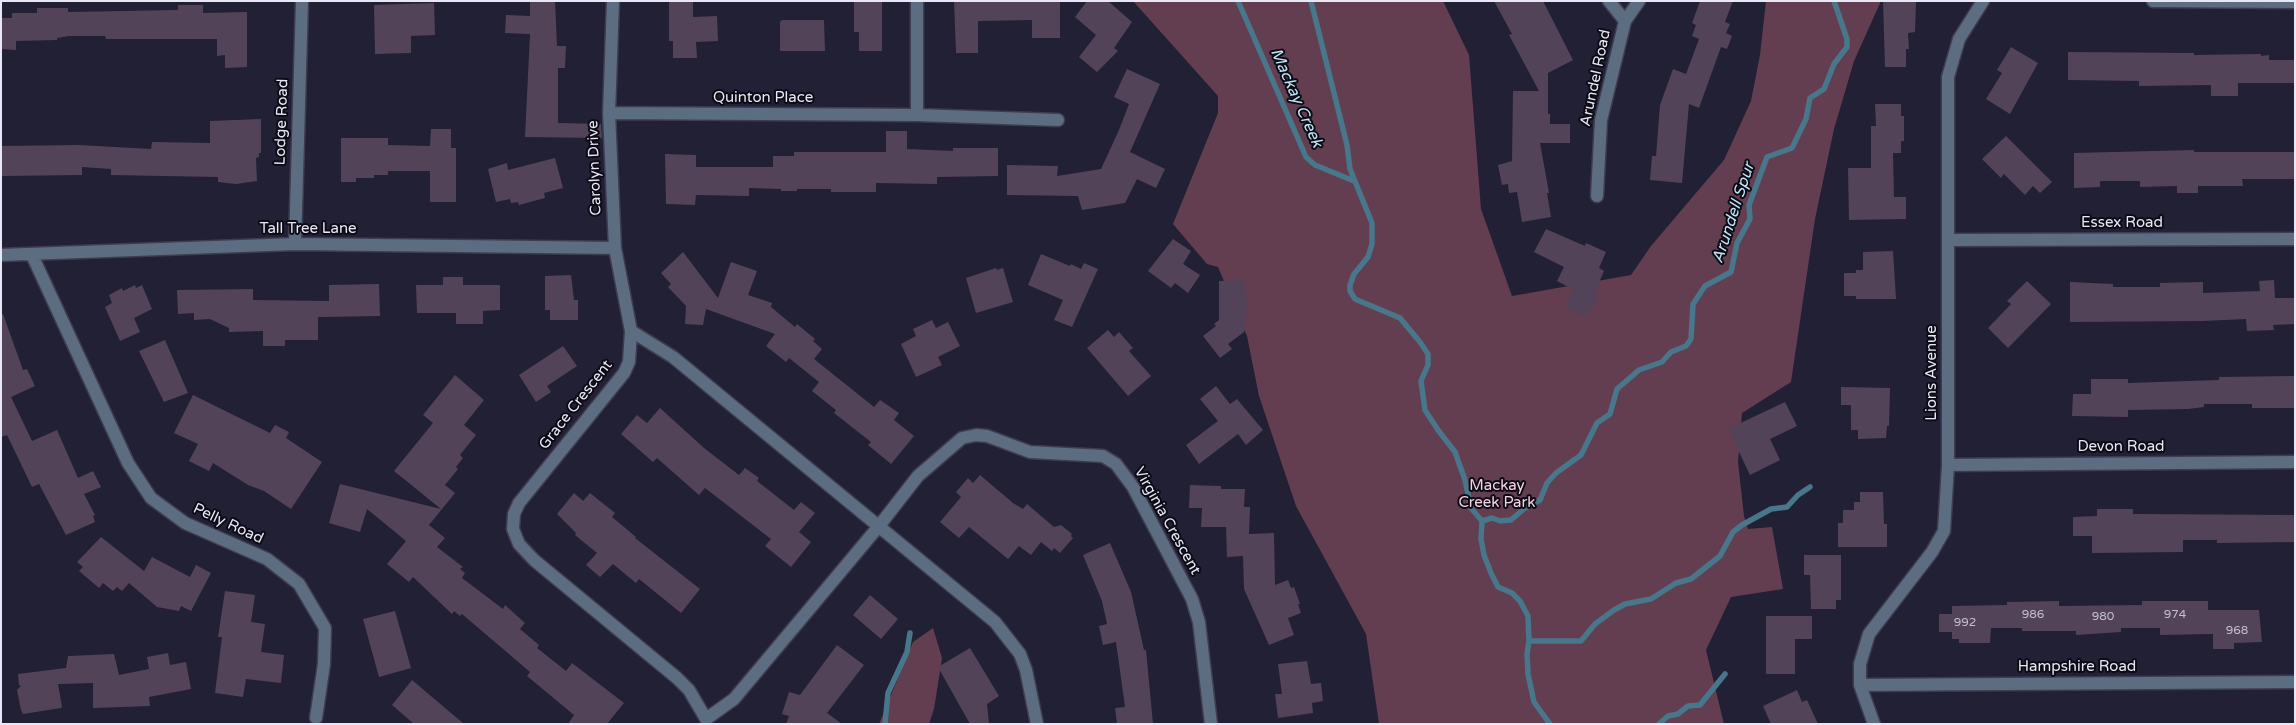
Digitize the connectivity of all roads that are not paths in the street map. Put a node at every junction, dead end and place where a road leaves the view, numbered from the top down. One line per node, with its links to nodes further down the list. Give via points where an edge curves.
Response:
1 (302, 1): 16 (street, Lodge Road)
2 (612, 1): 10 (street, Carolyn Drive)
3 (917, 1): 11 (street)
4 (1609, 1): 9 (street)
5 (1639, 1): 9 (street, Arundel Road)
6 (1983, 1): 15 (street, Lions Avenue, via 1959,39 1948,77)
7 (2153, 1): 8 (street)
8 (2295, 2)
9 (1625, 21): 13 (street, Arundel Road, via 1601,120)
10 (609, 113): 11 (street, Quinton Place); 17 (street, Carolyn Drive)
11 (917, 115): 12 (street, Quinton Place)
12 (1058, 120)
13 (1597, 196)
14 (2295, 239): 15 (street, Essex Road)
15 (1948, 240): 22 (street, Lions Avenue)
16 (295, 244): 17 (street, Tall Tree Lane); 19 (street, Tall Tree Lane)
17 (615, 248): 20 (street, Carolyn Drive)
18 (1, 255): 19 (street, Tall Tree Lane)
19 (32, 255): 27 (street, Pelly Road, via 128,462 151,498 185,523 267,559 299,584 325,628)
20 (631, 331): 23 (street, via 673,357); 26 (street, Grace Crescent, via 629,362 624,373 524,497 514,514 513,529 519,544 534,560 689,690)
21 (2295, 462): 22 (street, Devon Road)
22 (1948, 465): 25 (street, Lions Avenue, via 1944,531 1932,552 1869,634 1860,664)
23 (879, 526): 26 (street, Virginia Crescent, via 734,699); 28 (street, via 994,622 1011,640 1026,670); 29 (street, Virginia Crescent, via 918,476 962,438 987,436 1030,452 1103,456 1116,464 1133,487 1192,599 1199,622)
24 (2295, 682): 25 (street, Hampshire Road)
25 (1860, 685): 30 (street, Lions Avenue)
26 (705, 721)
27 (316, 722)
28 (1037, 724)
29 (1211, 724)
30 (1874, 724)

